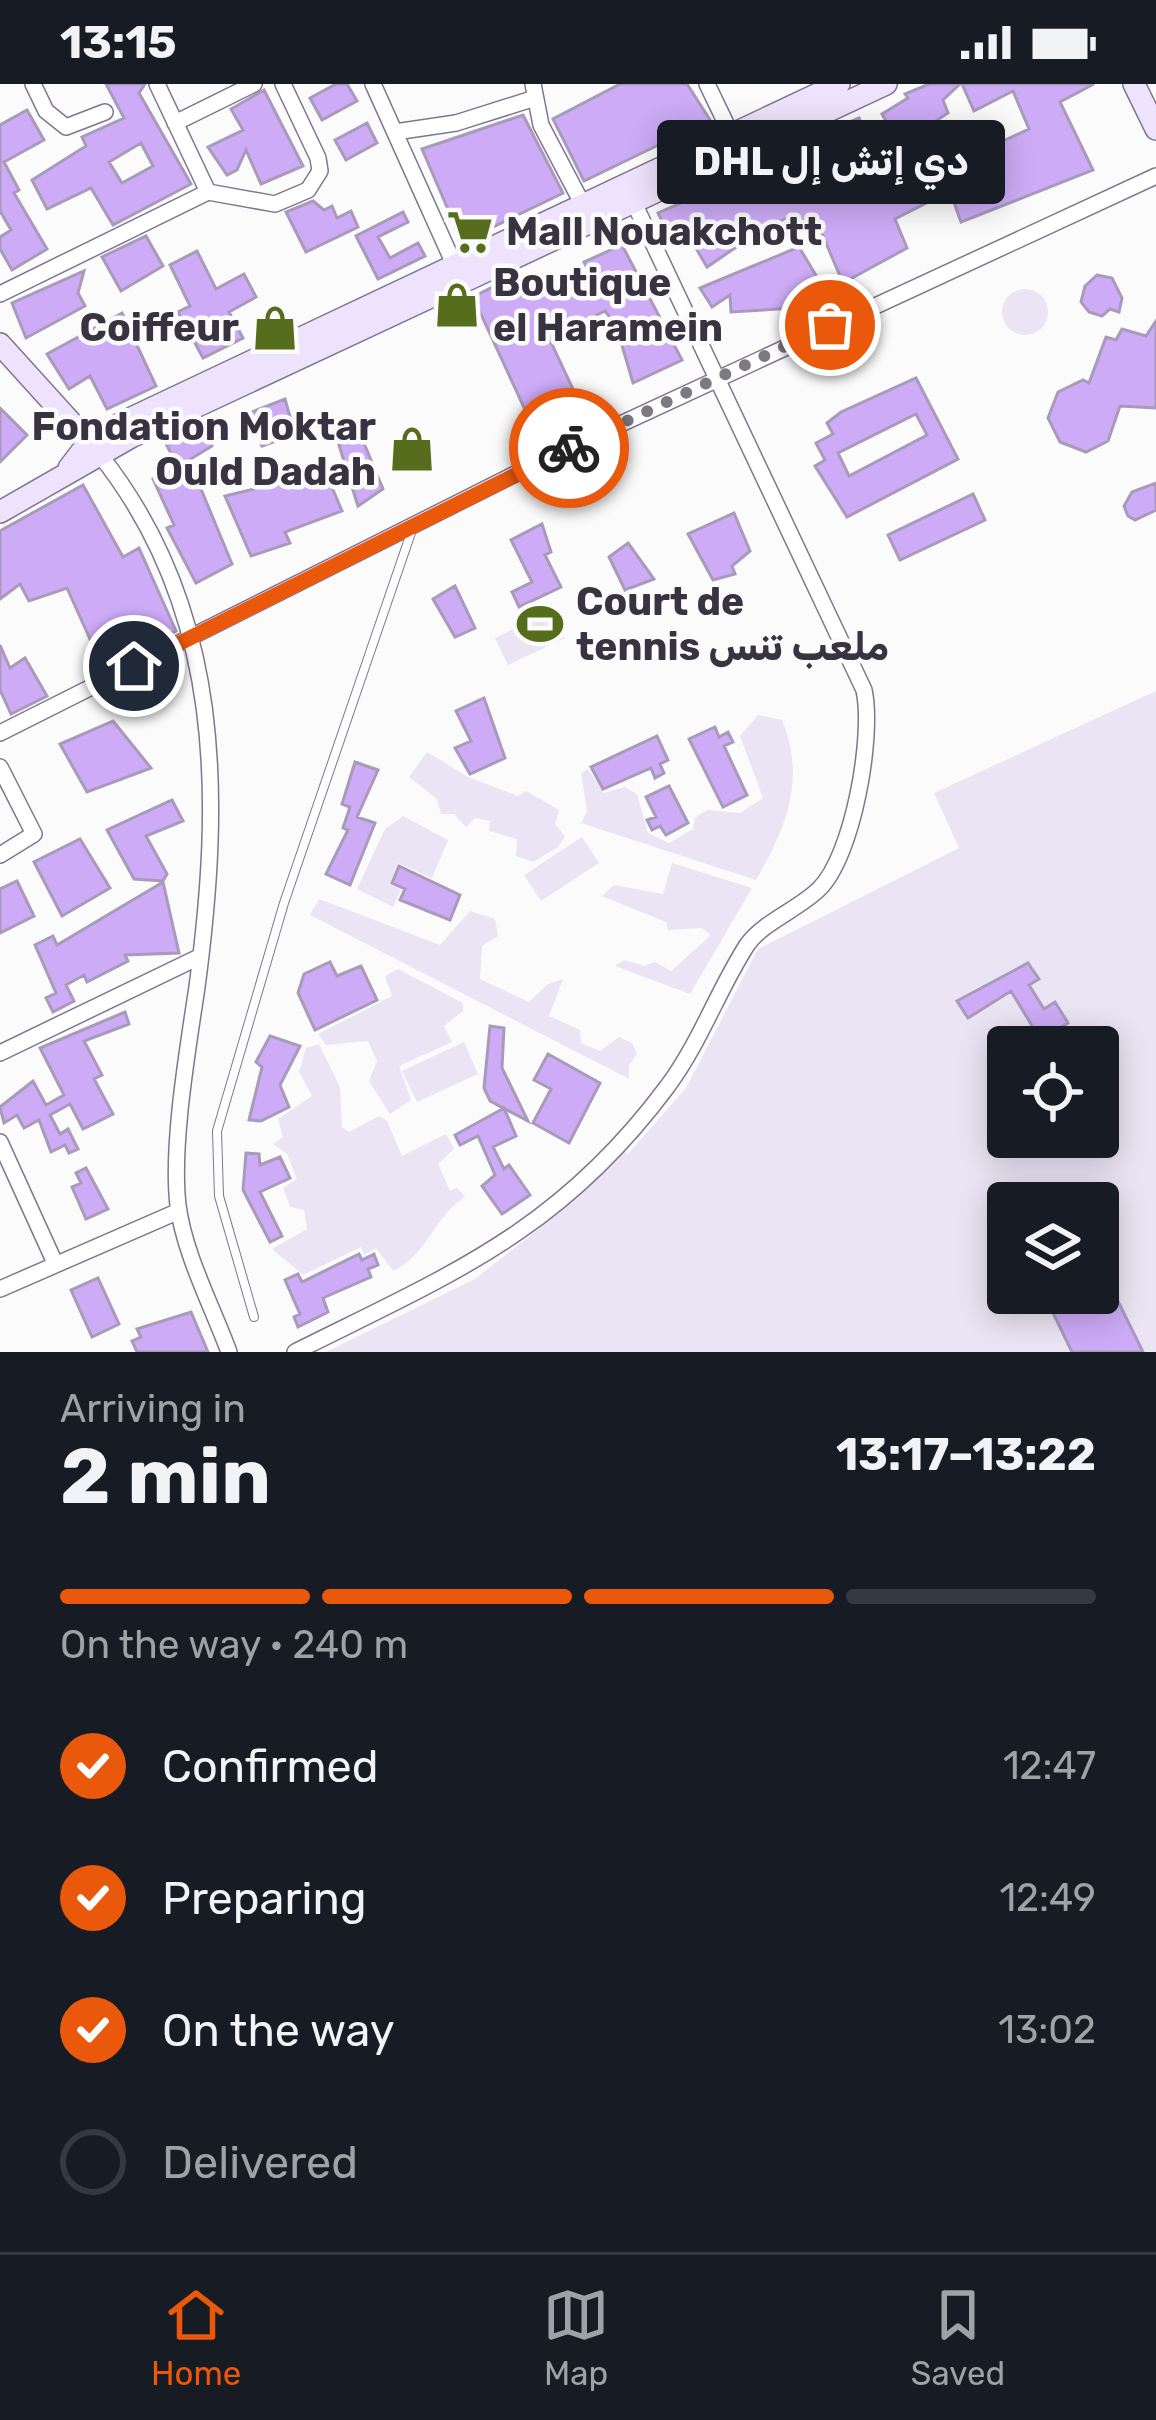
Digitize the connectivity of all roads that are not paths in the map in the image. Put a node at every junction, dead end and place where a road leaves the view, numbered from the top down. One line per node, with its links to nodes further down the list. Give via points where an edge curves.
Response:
1 (33, 84): 12 (street, via 66,128)
2 (157, 84): 13 (street)
3 (254, 84): 10 (street)
4 (283, 84): 18 (street, via 318,158 316,182 275,204)
5 (373, 84): 15 (street)
6 (707, 84): 16 (street)
7 (839, 84): 16 (street)
8 (886, 84): 19 (street)
9 (1134, 84): 14 (street)
10 (230, 89): 13 (street)
11 (532, 91): 15 (street, via 456,123); 20 (street)
12 (105, 112)
13 (176, 123): 18 (street)
14 (1156, 129)
15 (395, 132): 21 (street)
16 (731, 134): 20 (street)
17 (1156, 176): 24 (street)
18 (208, 191): 22 (street)
19 (635, 205): 21 (street); 24 (street)
20 (583, 206): 21 (street)
21 (459, 275): 25 (street)
22 (0, 294)
23 (0, 344): 25 (street)
24 (718, 376): 27 (street); 41 (street, via 864,690 868,732 838,865 746,947 675,1076 579,1189 470,1265)
25 (95, 449): 26 (street); 28 (street, via 148,523)
26 (0, 512)
27 (412, 530): 28 (street); 39 (lane, via 284,903 217,1131 219,1196)
28 (195, 639): 29 (street); 32 (street, via 208,733)
29 (0, 733)
30 (0, 767): 31 (street, via 34,834)
31 (2, 849)
32 (201, 956): 33 (street); 36 (street)
33 (0, 1053)
34 (0, 1142): 35 (street)
35 (7, 1173): 37 (street)
36 (178, 1211): 37 (street); 40 (street)
37 (56, 1263): 38 (street)
38 (0, 1289)
39 (254, 1317)
40 (229, 1352)
41 (295, 1352)

